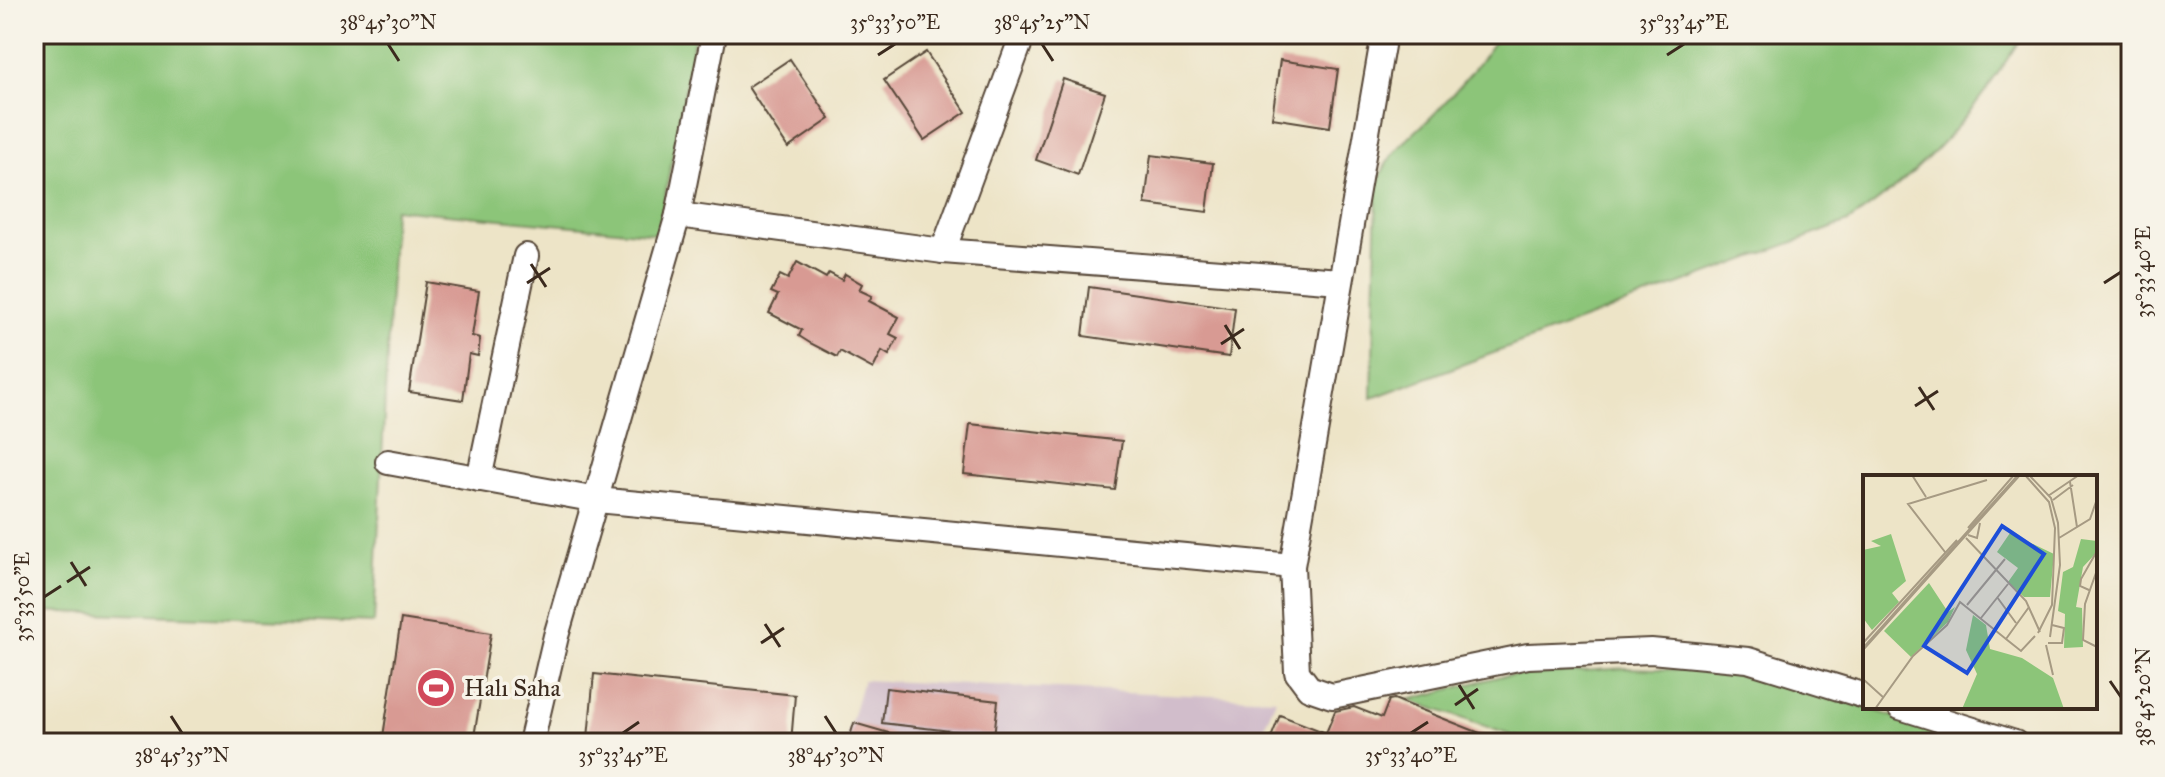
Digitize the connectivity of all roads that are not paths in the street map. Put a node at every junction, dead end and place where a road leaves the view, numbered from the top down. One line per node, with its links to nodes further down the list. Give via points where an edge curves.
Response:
1 (714, 34): 4 (street)
2 (1023, 34): 5 (street)
3 (1384, 34): 7 (street)
4 (678, 215): 5 (street); 10 (street)
5 (943, 251): 7 (street)
6 (526, 256): 9 (street)
7 (1340, 281): 11 (street)
8 (388, 462): 9 (street)
9 (479, 479): 10 (street)
10 (597, 500): 11 (street); 14 (street)
11 (1292, 566): 12 (street, via 1294,663 1302,681 1320,694 1344,695 1528,656 1651,651 1748,660)
12 (1863, 695)
13 (1906, 709): 15 (street)
14 (531, 743)
15 (2015, 743)

